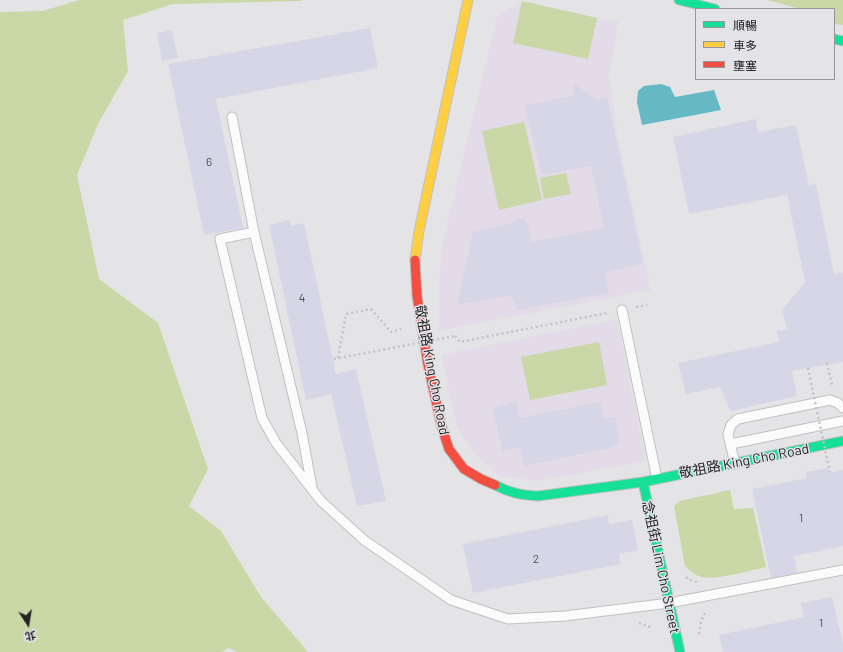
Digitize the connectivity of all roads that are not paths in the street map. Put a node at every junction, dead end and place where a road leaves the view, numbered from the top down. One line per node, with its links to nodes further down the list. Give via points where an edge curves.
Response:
1 (468, 0): 13 (street, 敬祖路 King Cho Road, via 415,255 417,296 428,365 445,439 464,469 502,489 522,495 538,496)
2 (679, 0): 3 (street)
3 (711, 8)
4 (232, 117): 5 (lane)
5 (254, 232): 14 (lane, via 302,433); 14 (lane, via 220,239 262,418 276,442)
6 (622, 310): 12 (lane)
7 (843, 408): 10 (lane, via 830,400 738,419 728,434)
8 (843, 421): 10 (lane)
9 (843, 441): 11 (street, 敬祖路 King Cho Road)
10 (731, 444): 11 (lane)
11 (735, 464): 12 (street, 敬祖路 King Cho Road)
12 (657, 479): 13 (street, 敬祖路 King Cho Road)
13 (643, 482): 16 (street, 念祖街 Lim Cho Street)
14 (312, 489): 16 (lane, via 321,501 364,540 451,600 508,619 565,616)
15 (843, 570): 16 (lane)
16 (669, 603): 17 (street, 念祖街 Lim Cho Street)
17 (680, 652)

